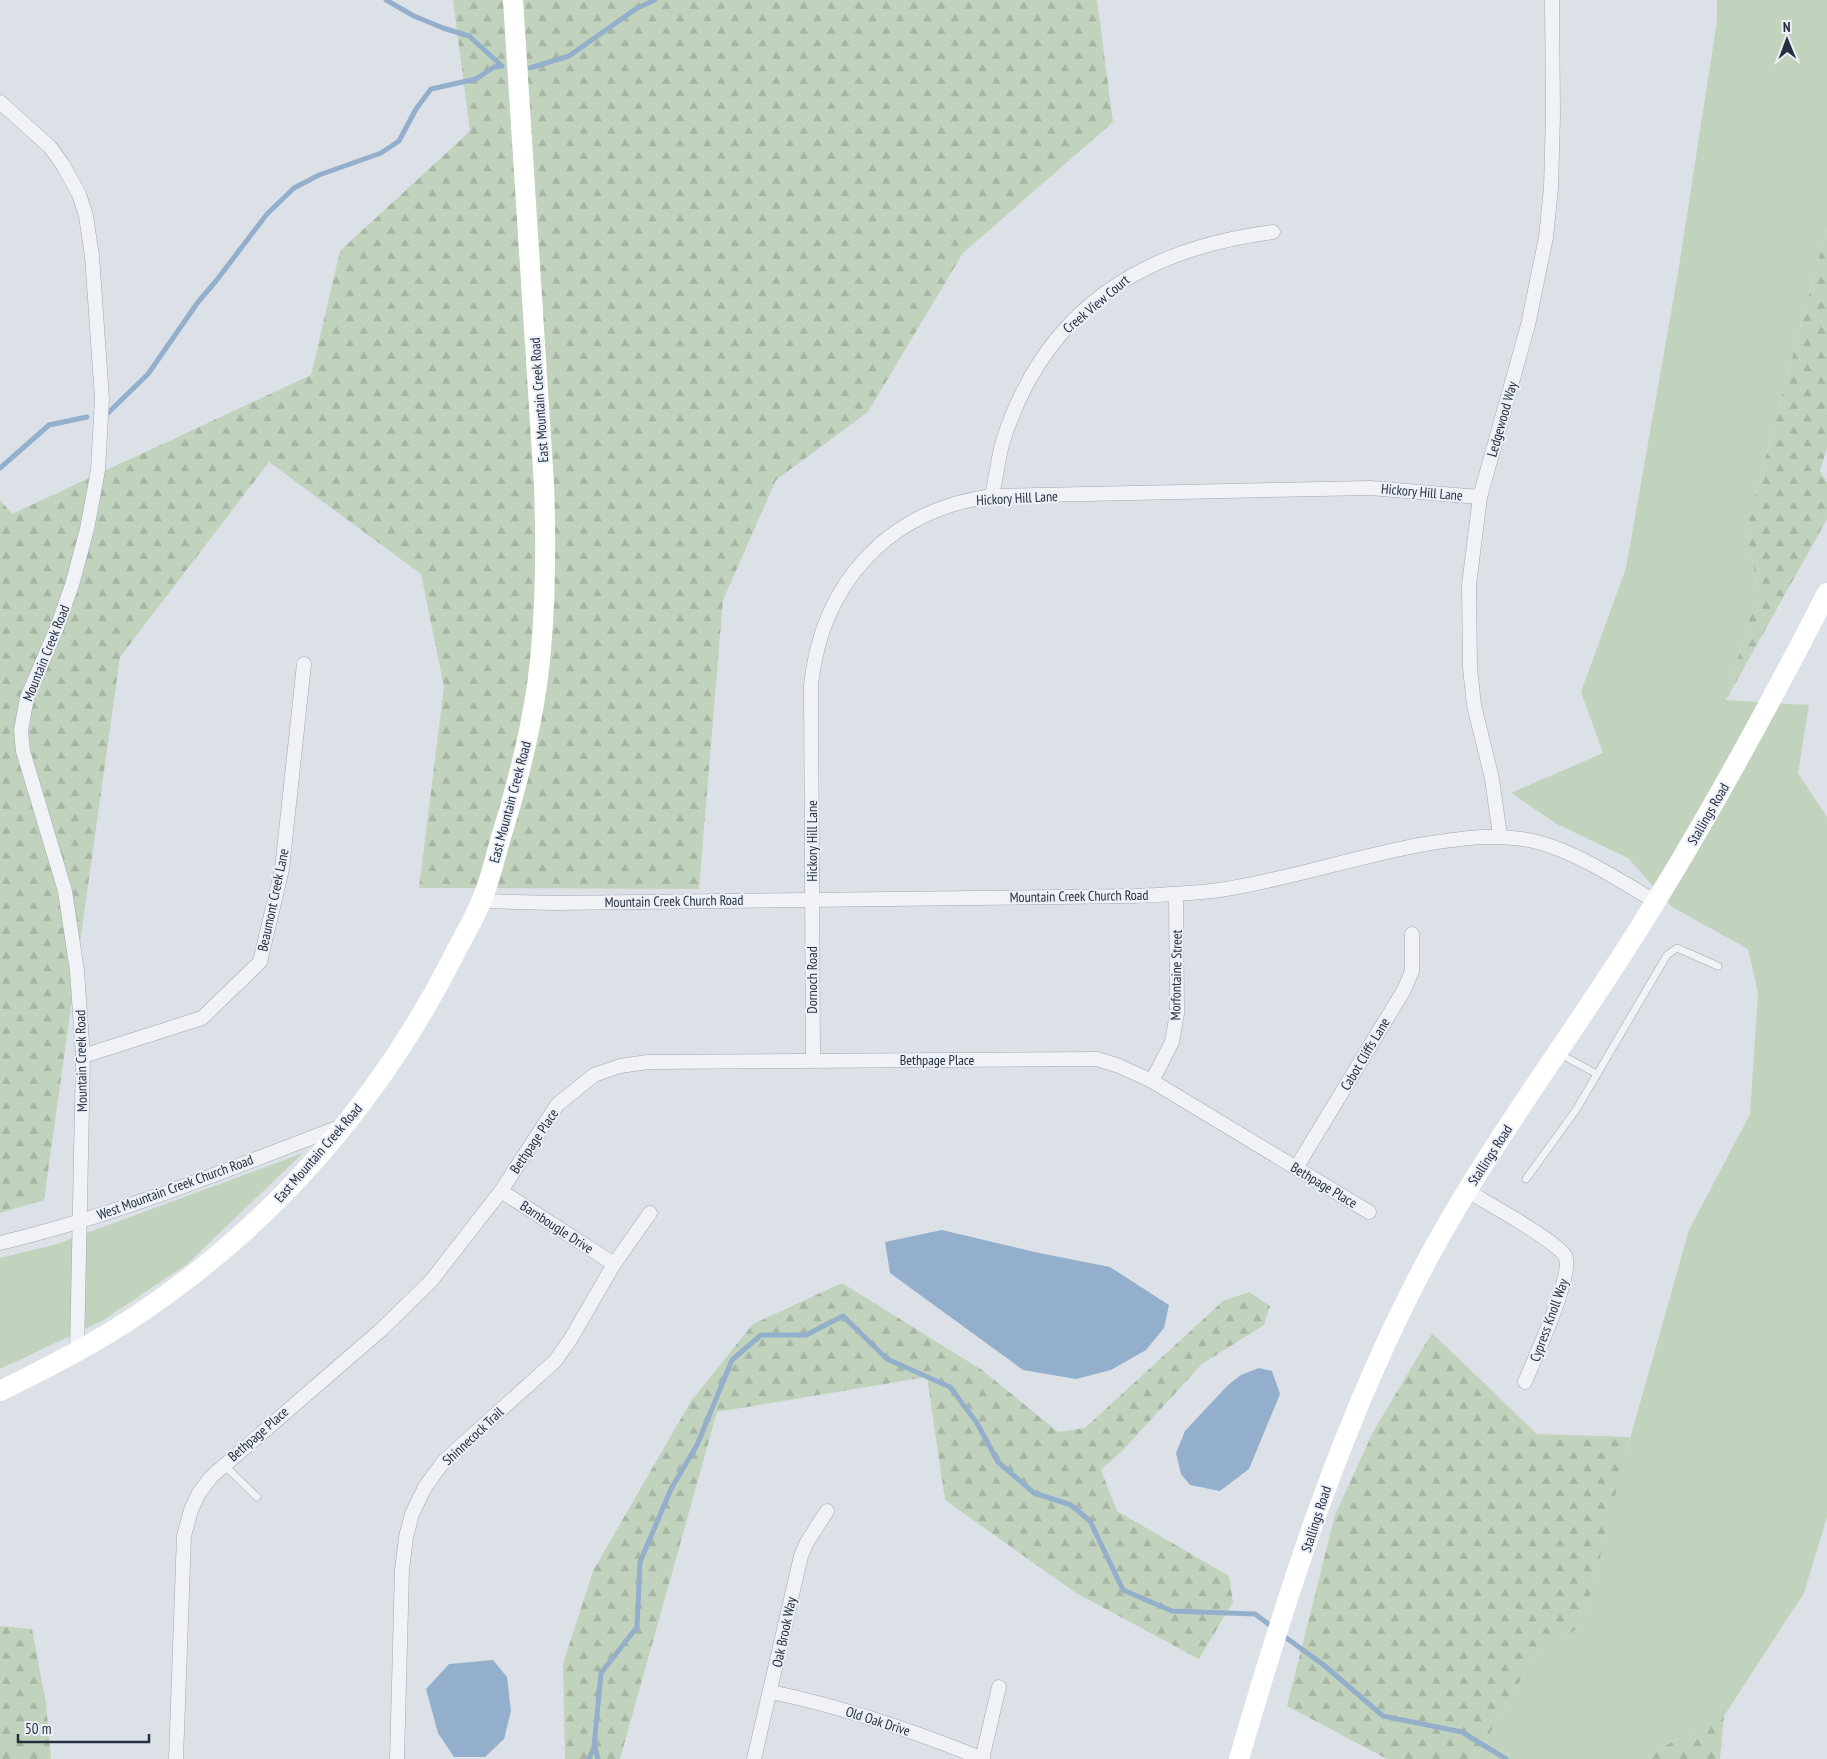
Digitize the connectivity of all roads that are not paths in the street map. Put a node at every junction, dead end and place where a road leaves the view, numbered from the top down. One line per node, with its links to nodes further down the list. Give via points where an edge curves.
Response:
1 (513, 0): 12 (main road, East Mountain Creek Road, via 544,476 546,563 541,650 530,728)
2 (1552, 0): 6 (street, Ledgewood Way, via 1553,114 1546,237 1528,325)
3 (0, 102): 17 (street, Mountain Creek Road, via 35,132 63,164 86,216 92,256 102,399 98,470 72,585 27,698 21,730 23,751 65,891 77,971)
4 (1273, 232): 5 (street, Creek View Court, via 1234,237 1157,262 1121,281 1082,313 1052,344 1032,376 1003,442)
5 (992, 496): 6 (street, Hickory Hill Lane, via 1370,488); 11 (street, Hickory Hill Lane, via 948,506 904,526 885,540 851,576 826,619 811,685)
6 (1480, 497): 9 (street, Ledgewood Way, via 1469,585 1470,668 1474,705 1492,779)
7 (1827, 593): 13 (main road, Stallings Road, via 1742,755)
8 (304, 664): 17 (street, Beaumont Creek Lane, via 282,869 260,962 202,1018)
9 (1500, 836): 10 (street, Mountain Creek Church Road, via 1471,836 1403,848 1227,889); 13 (street, Mountain Creek Church Road, via 1540,843 1574,855)
10 (1176, 894): 11 (street, Mountain Creek Church Road); 20 (street, Morfontaine Street, via 1178,1012 1172,1042)
11 (811, 899): 12 (street, Mountain Creek Church Road); 18 (street, Dornoch Road)
12 (482, 901): 21 (main road, East Mountain Creek Road, via 418,1022)
13 (1655, 901): 16 (main road, Stallings Road)
14 (1412, 934): 22 (street, Cabot Cliffs Lane, via 1412,971 1404,990)
15 (1718, 966): 19 (lane, via 1677,948 1667,956)
16 (1558, 1052): 19 (lane); 24 (main road, Stallings Road)
17 (83, 1056): 28 (street, Mountain Creek Road)
18 (813, 1060): 20 (street, Bethpage Place, via 1097,1059); 25 (street, Bethpage Place, via 648,1062 620,1066 594,1075 557,1106)
19 (1597, 1074): 23 (lane, via 1576,1110)
20 (1152, 1081): 22 (street, Bethpage Place)
21 (348, 1124): 28 (street, West Mountain Creek Church Road, via 152,1198); 31 (main road, East Mountain Creek Road, via 279,1199 219,1254 142,1312)
22 (1296, 1168): 26 (street, Bethpage Place)
23 (1526, 1180)
24 (1466, 1190): 32 (street, Cypress Knoll Way, via 1554,1244 1566,1257 1568,1265 1564,1283); 43 (main road, Stallings Road, via 1372,1371 1330,1476)
25 (500, 1191): 30 (street, Barnbougle Drive); 34 (street, Bethpage Place, via 431,1281 411,1301)
26 (1369, 1212)
27 (650, 1214): 30 (street, Shinnecock Trail)
28 (80, 1221): 29 (street, West Mountain Creek Church Road); 31 (street, Mountain Creek Road)
29 (0, 1243)
30 (614, 1264): 40 (street, Shinnecock Trail, via 555,1361 444,1461 425,1487 412,1514 402,1570)
31 (77, 1352): 33 (main road, East Mountain Creek Road)
32 (1525, 1382)
33 (0, 1391)
34 (223, 1464): 35 (lane); 39 (street, Bethpage Place, via 199,1493 184,1536)
35 (257, 1496)
36 (827, 1510): 38 (street, Oak Brook Way, via 801,1556)
37 (999, 1687): 42 (street)
38 (771, 1692): 41 (street, Oak Brook Way); 42 (street, Old Oak Drive, via 854,1713)
39 (176, 1759)
40 (397, 1759)
41 (754, 1759)
42 (982, 1759)
43 (1239, 1759)

